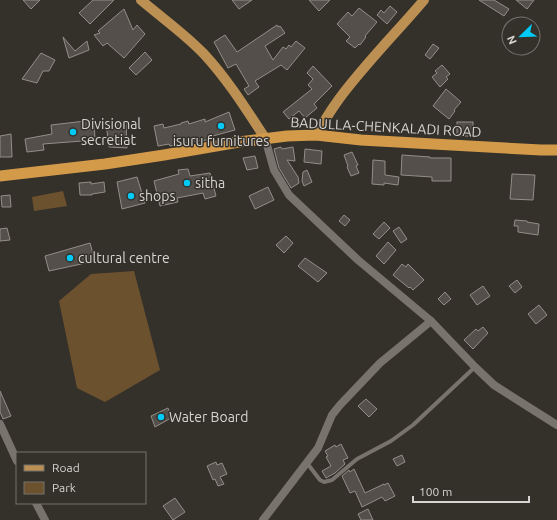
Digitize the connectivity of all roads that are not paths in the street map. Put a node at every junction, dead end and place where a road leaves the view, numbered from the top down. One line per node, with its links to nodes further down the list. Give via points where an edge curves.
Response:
1 (141, 0): 4 (main road, via 189,39 215,66)
2 (424, 0): 3 (main road, via 365,66)
3 (316, 135): 4 (highway, BADULLA-CHENKALADI ROAD); 5 (highway, BADULLA-CHENKALADI ROAD, via 361,140)
4 (265, 138): 6 (highway, BADULLA-CHENKALADI ROAD, via 105,164); 7 (street, via 274,170 289,195 358,260)
5 (557, 150)
6 (0, 176)
7 (431, 321): 8 (street); 12 (street, via 380,363 340,405 332,415 318,448)
8 (475, 367): 10 (street, via 494,385); 12 (lane, via 413,425 391,441 357,459 332,480 320,480)
9 (0, 424): 11 (street)
10 (557, 425)
11 (16, 459)
12 (307, 463): 15 (street)
13 (36, 504): 14 (street)
14 (44, 520)
15 (263, 520)

